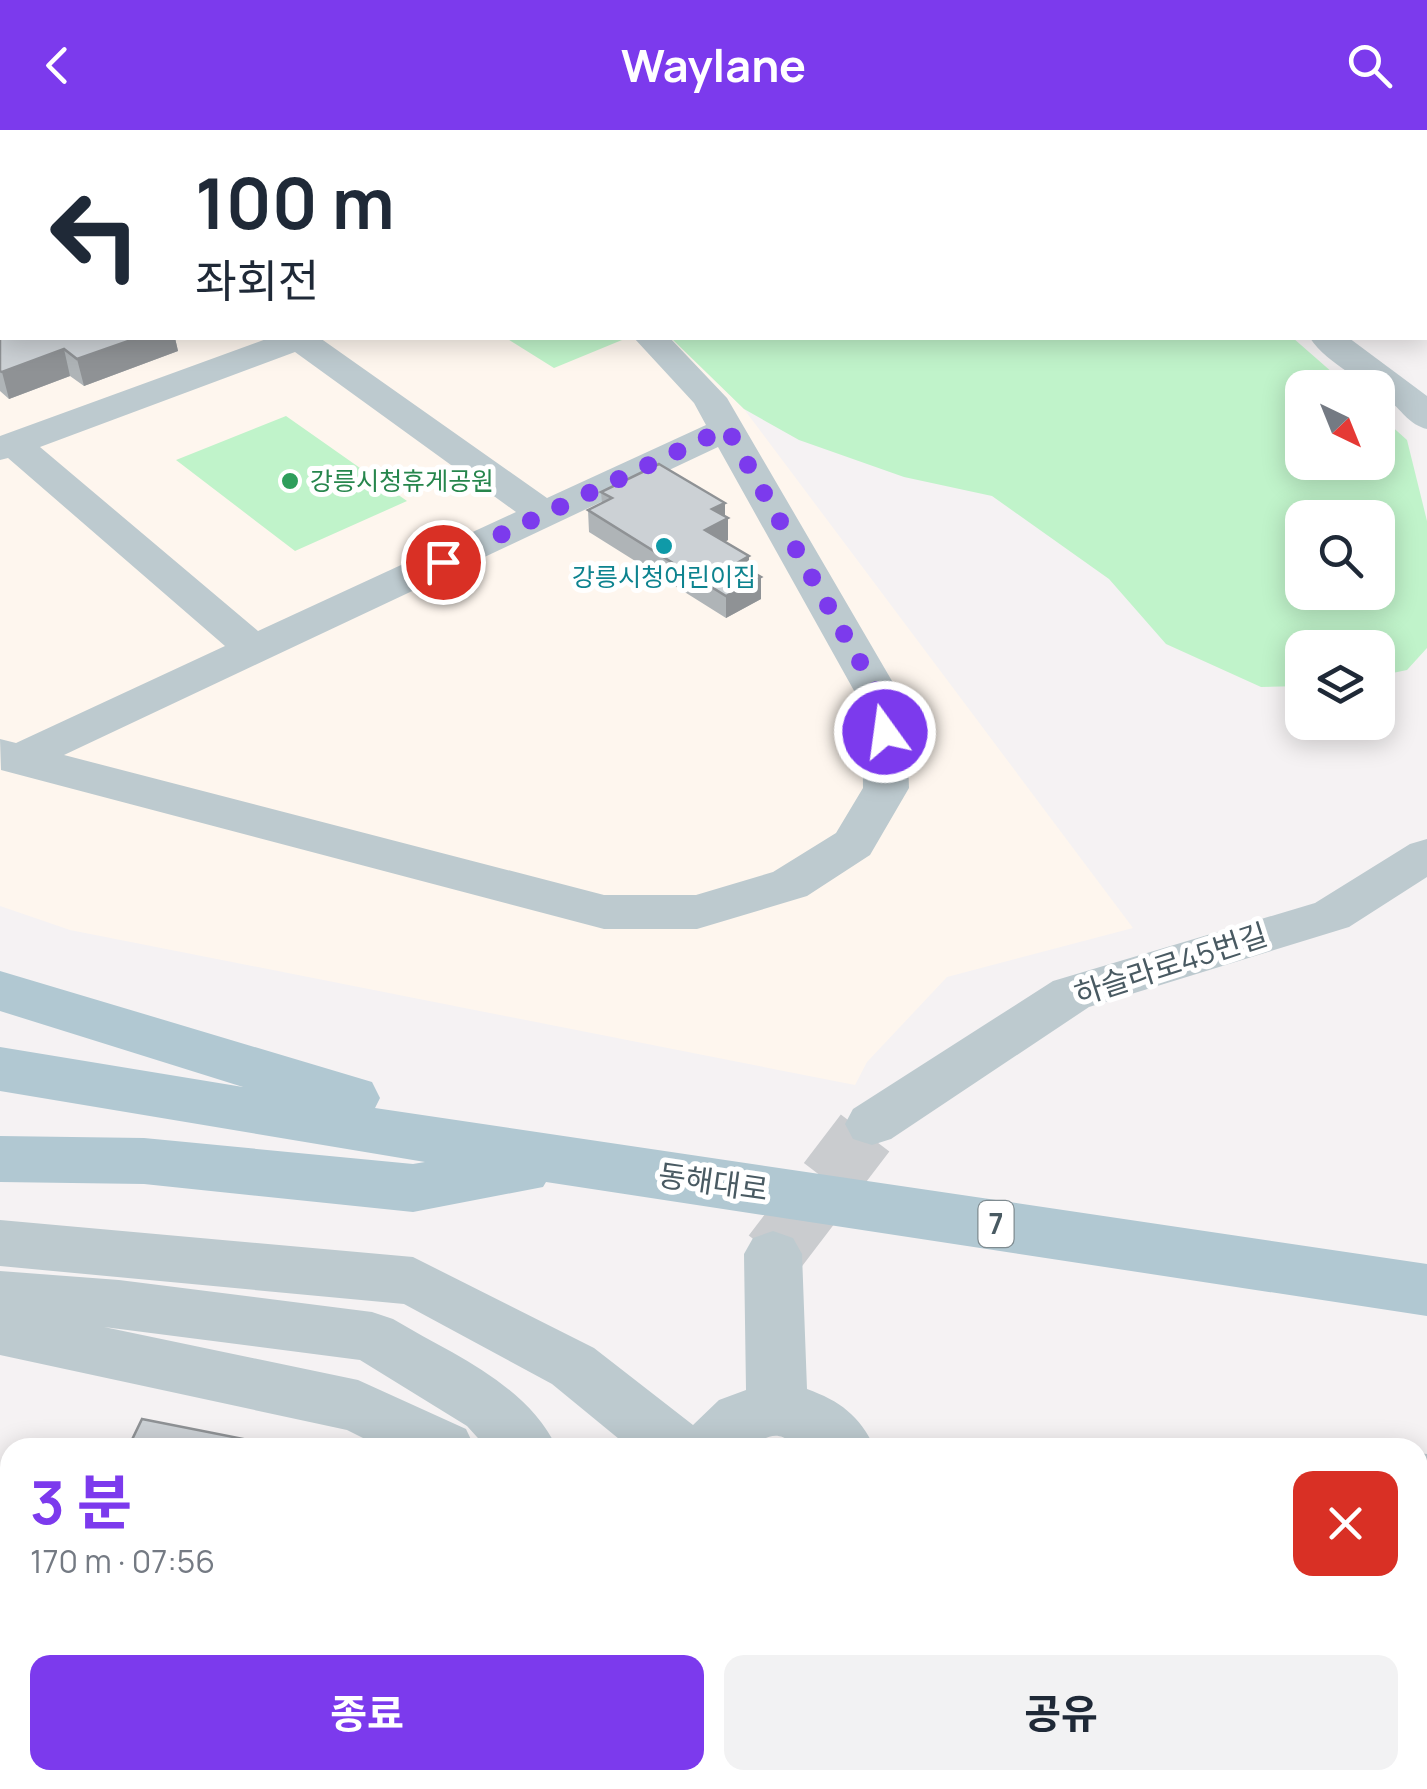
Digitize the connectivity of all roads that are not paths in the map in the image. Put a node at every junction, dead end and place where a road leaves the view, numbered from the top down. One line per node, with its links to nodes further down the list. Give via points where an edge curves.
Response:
1 (294, 340): 7 (street)
2 (302, 340): 8 (street)
3 (653, 340): 6 (street, via 709,398)
4 (1329, 340): 5 (street, via 1408,394)
5 (1427, 418)
6 (727, 428): 8 (street); 10 (street, via 884,704 886,788 853,844 790,884 697,912 604,912)
7 (7, 447): 9 (street)
8 (544, 514): 9 (street)
9 (255, 650): 10 (street)
10 (9, 757)
11 (1427, 855): 14 (street, 하슬라로45번길, via 1332,914 1071,994)
12 (0, 991): 16 (main road)
13 (0, 1068): 16 (main road, 동해대로 / 7)
14 (872, 1124)
15 (0, 1159): 16 (main road, via 144,1160 413,1188)
16 (565, 1162): 19 (main road, 동해대로 / 7)
17 (0, 1243): 25 (street, via 413,1281 573,1366)
18 (773, 1254): 22 (street)
19 (1427, 1290)
20 (0, 1294): 24 (street, via 372,1337 489,1407)
21 (0, 1330): 23 (street, via 358,1406)
22 (776, 1408): 26 (street, via 735,1421); 27 (street, via 820,1420)
23 (424, 1438)
24 (517, 1438)
25 (663, 1438)
26 (721, 1438)
27 (835, 1438)

